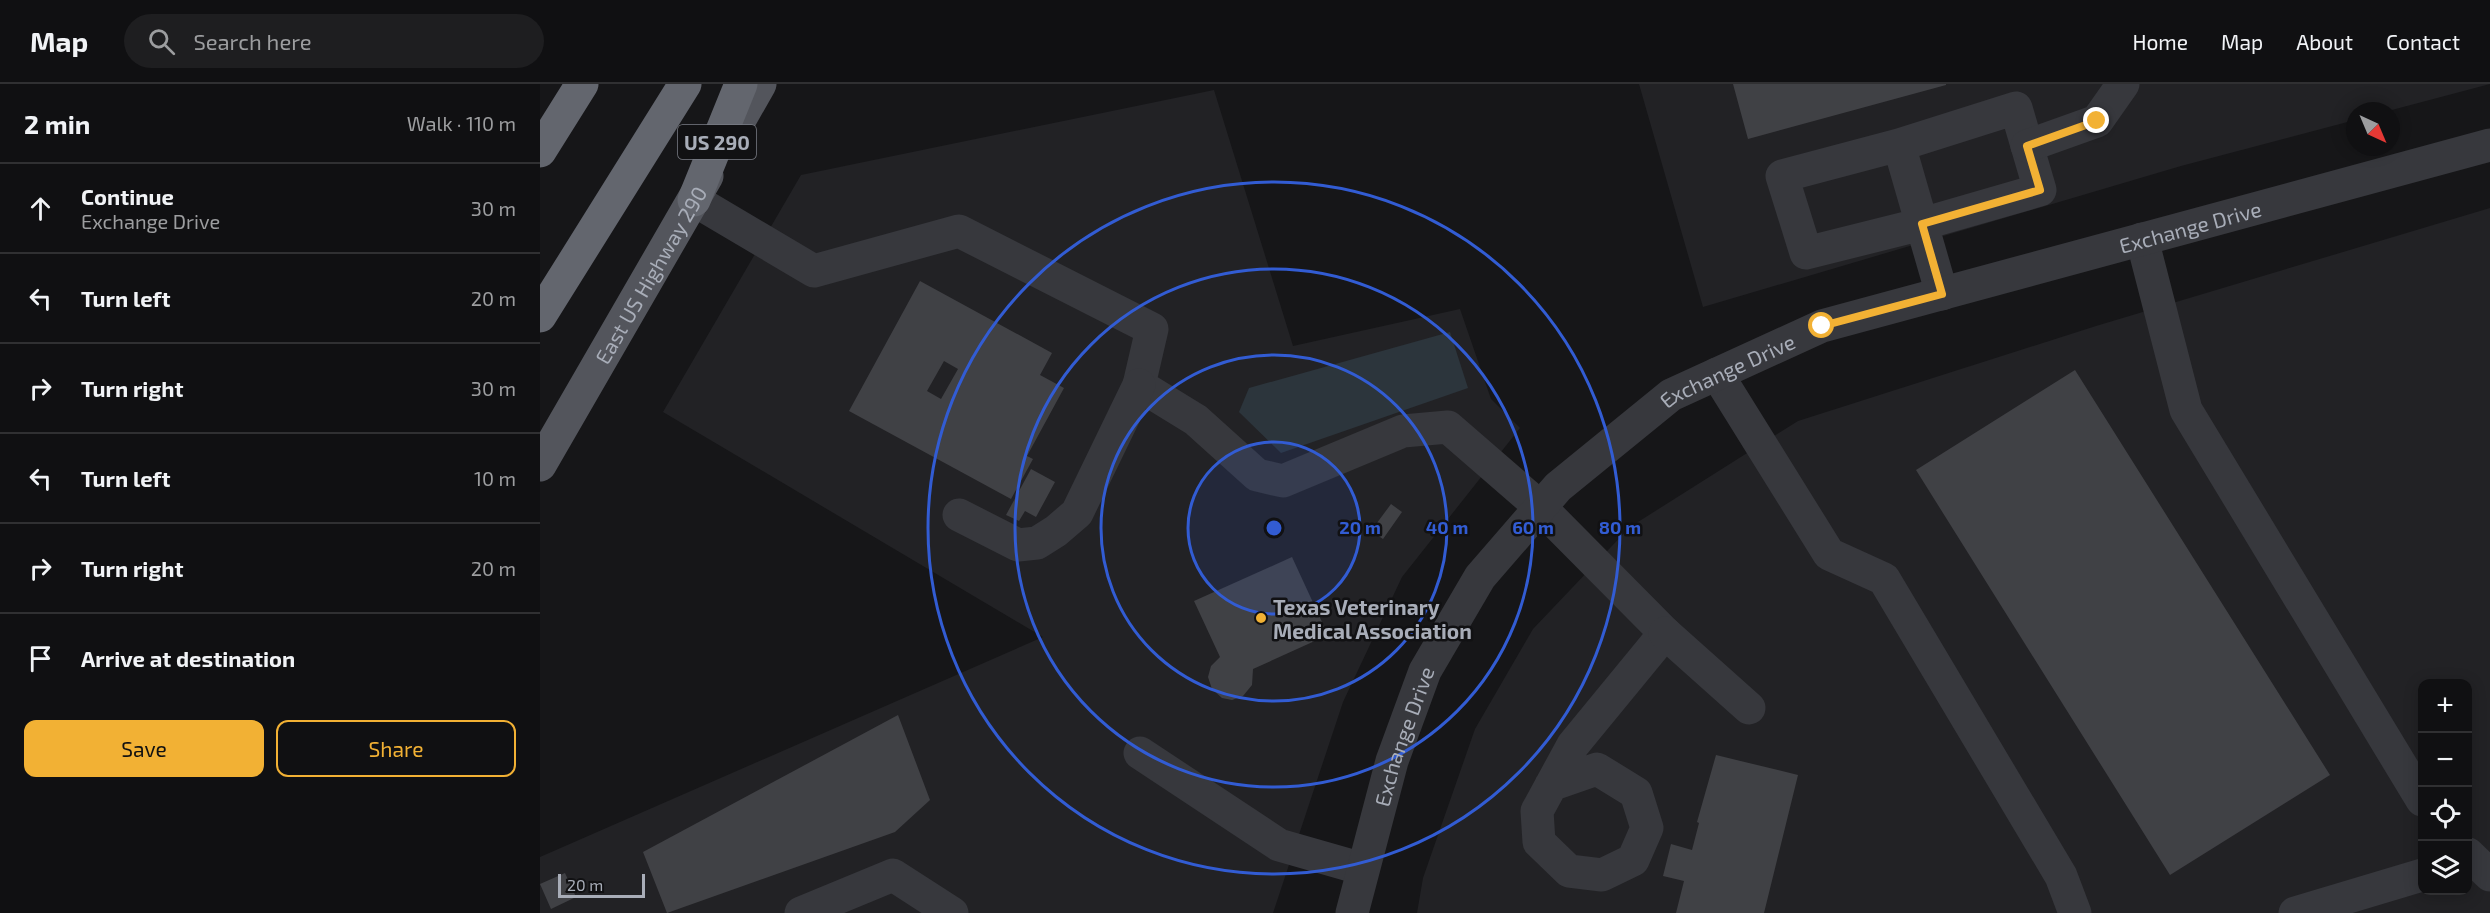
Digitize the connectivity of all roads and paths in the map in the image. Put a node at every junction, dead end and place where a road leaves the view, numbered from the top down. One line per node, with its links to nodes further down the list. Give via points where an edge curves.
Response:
1 (582, 84): 9 (highway)
2 (685, 84): 14 (highway)
3 (741, 84): 10 (highway, US 290)
4 (760, 84): 10 (main road, East US Highway 290)
5 (2123, 84): 8 (street, via 2097,121)
6 (1899, 145): 8 (street, via 2016,108); 11 (street); 11 (street, via 1782,176 1806,253)
7 (2490, 145): 12 (street, Exchange Drive)
8 (2027, 146): 11 (street, via 2040,190)
9 (540, 151)
10 (693, 200): 16 (street, via 814,271 959,231 1152,329); 17 (main road, East US Highway 290 / US 290)
11 (1922, 224): 13 (street)
12 (2142, 239): 13 (street, Exchange Drive); 24 (street, via 2186,410)
13 (1942, 294): 15 (street, Exchange Drive, via 1822,326)
14 (540, 316)
15 (1717, 374): 18 (street, Exchange Drive, via 1671,396); 33 (street, via 1828,554 1884,579 2061,876)
16 (1139, 385): 18 (street, via 1196,420 1257,476 1283,481 1403,431 1448,428); 19 (street, via 1077,513 1056,531 1037,543 1018,546)
17 (540, 465)
18 (1539, 506): 20 (street); 26 (street, Exchange Drive, via 1480,577 1425,671 1392,761)
19 (959, 515)
20 (1665, 633): 21 (street); 23 (street, via 1573,745)
21 (1749, 708)
22 (1140, 753): 26 (street, via 1279,845)
23 (1551, 785)
24 (2418, 793)
25 (2472, 858): 29 (street)
26 (1363, 869): 32 (street, Exchange Drive)
27 (2418, 876): 34 (street)
28 (2472, 877): 29 (street)
29 (2490, 877)
30 (801, 913): 31 (street, via 892,875)
31 (952, 913)
32 (1352, 913)
33 (2075, 913)
34 (2295, 913)

